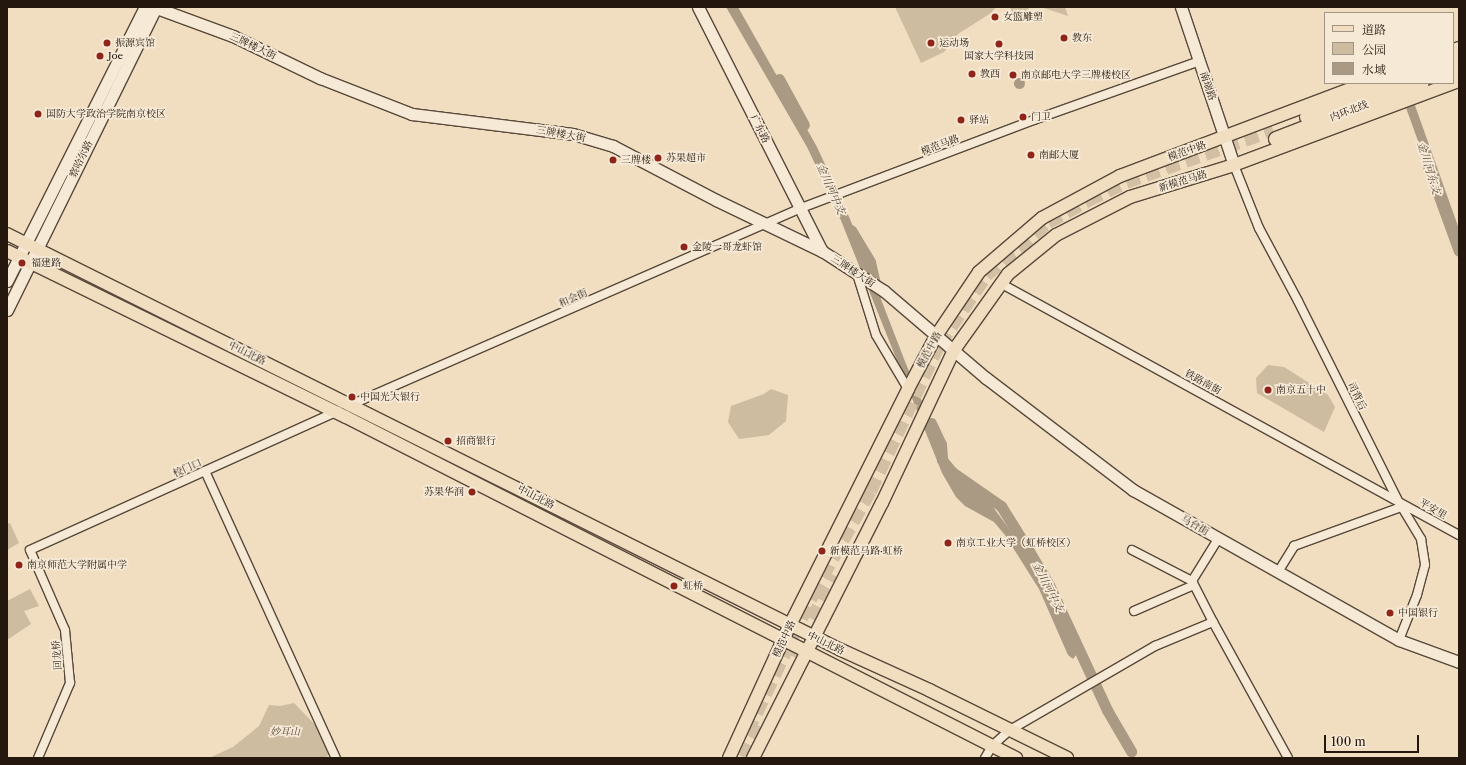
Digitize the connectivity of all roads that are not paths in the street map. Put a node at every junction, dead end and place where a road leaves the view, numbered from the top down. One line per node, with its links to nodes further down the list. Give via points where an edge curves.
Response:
1 (153, 7): 13 (street, 三牌楼大街, via 233,36 320,78 412,114 573,134 613,146); 15 (street, 察哈尔路); 16 (street, 察哈尔路)
2 (698, 7): 12 (street, 广东路)
3 (1181, 7): 4 (street, 南瑞路)
4 (1200, 61): 10 (street, 南瑞路); 12 (street, 模范马路)
5 (1363, 84): 10 (main road, 模范中路)
6 (1391, 84): 9 (highway, 内环北线, via 1274,134)
7 (1442, 84): 8 (main road)
8 (1426, 87): 9 (highway, 内环北线)
9 (1385, 103): 11 (main road, 新模范马路)
10 (1225, 137): 11 (street, 南瑞路); 25 (main road, 模范中路, via 1120,176 1042,218 979,272)
11 (1234, 165): 23 (main road, 新模范马路, via 1123,200 1056,235); 31 (street, 司背后, via 1259,228)
12 (801, 208): 13 (street, 和会街); 18 (street, 广东路)
13 (767, 224): 18 (street, 三牌楼大街); 28 (street, 和会街)
14 (7, 234): 15 (main road, 中山北路)
15 (24, 243): 16 (main road, 中山北路); 19 (street, 察哈尔路)
16 (37, 249): 20 (street, 察哈尔路); 28 (main road, 中山北路)
17 (7, 251): 19 (main road, 中山北路)
18 (822, 251): 21 (street, 三牌楼大街)
19 (19, 257): 20 (main road, 中山北路); 22 (street, 察哈尔路)
20 (30, 262): 24 (street, 察哈尔路); 29 (main road, 中山北路)
21 (857, 274): 25 (street, 三牌楼大街, via 884,291); 27 (street, via 876,335)
22 (7, 281)
23 (1000, 283): 26 (main road, 新模范马路); 31 (street, 铁路南街)
24 (7, 310)
25 (936, 336): 26 (street, 三牌楼大街); 27 (main road, 模范中路)
26 (954, 350): 34 (street, 马台街, via 986,378 1133,490); 42 (main road, via 882,503)
27 (908, 388): 41 (main road, 模范中路)
28 (352, 405): 29 (street, 校门口); 41 (main road, 中山北路)
29 (336, 412): 30 (street, 校门口); 43 (main road, 中山北路)
30 (205, 471): 35 (street, 校门口); 50 (street)
31 (1397, 499): 32 (street, 司背后); 33 (street, 平安里)
32 (1401, 507): 37 (street, via 1294,546); 44 (street, 司背后, via 1421,539 1425,565 1417,596)
33 (1459, 536)
34 (1218, 538): 37 (street, 马台街); 38 (street)
35 (30, 550): 49 (street, 回龙桥, via 65,630 70,683)
36 (1132, 550): 38 (street)
37 (1278, 572): 44 (street, 马台街)
38 (1193, 583): 39 (street); 40 (street)
39 (1134, 611)
40 (1213, 622): 47 (street, via 1155,646); 56 (street)
41 (790, 625): 42 (main road, 中山北路); 43 (main road, 模范中路)
42 (812, 636): 45 (main road); 47 (main road, 中山北路)
43 (784, 639): 45 (main road, 中山北路); 51 (main road, 模范中路)
44 (1399, 640): 46 (street, 马台街)
45 (805, 650): 48 (main road, 中山北路); 52 (main road)
46 (1459, 662)
47 (1010, 730): 48 (street); 55 (main road, 中山北路)
48 (992, 746): 53 (street); 54 (main road, 中山北路)
49 (38, 758)
50 (336, 758)
51 (729, 758)
52 (753, 758)
53 (985, 758)
54 (1016, 758)
55 (1067, 758)
56 (1288, 758)

